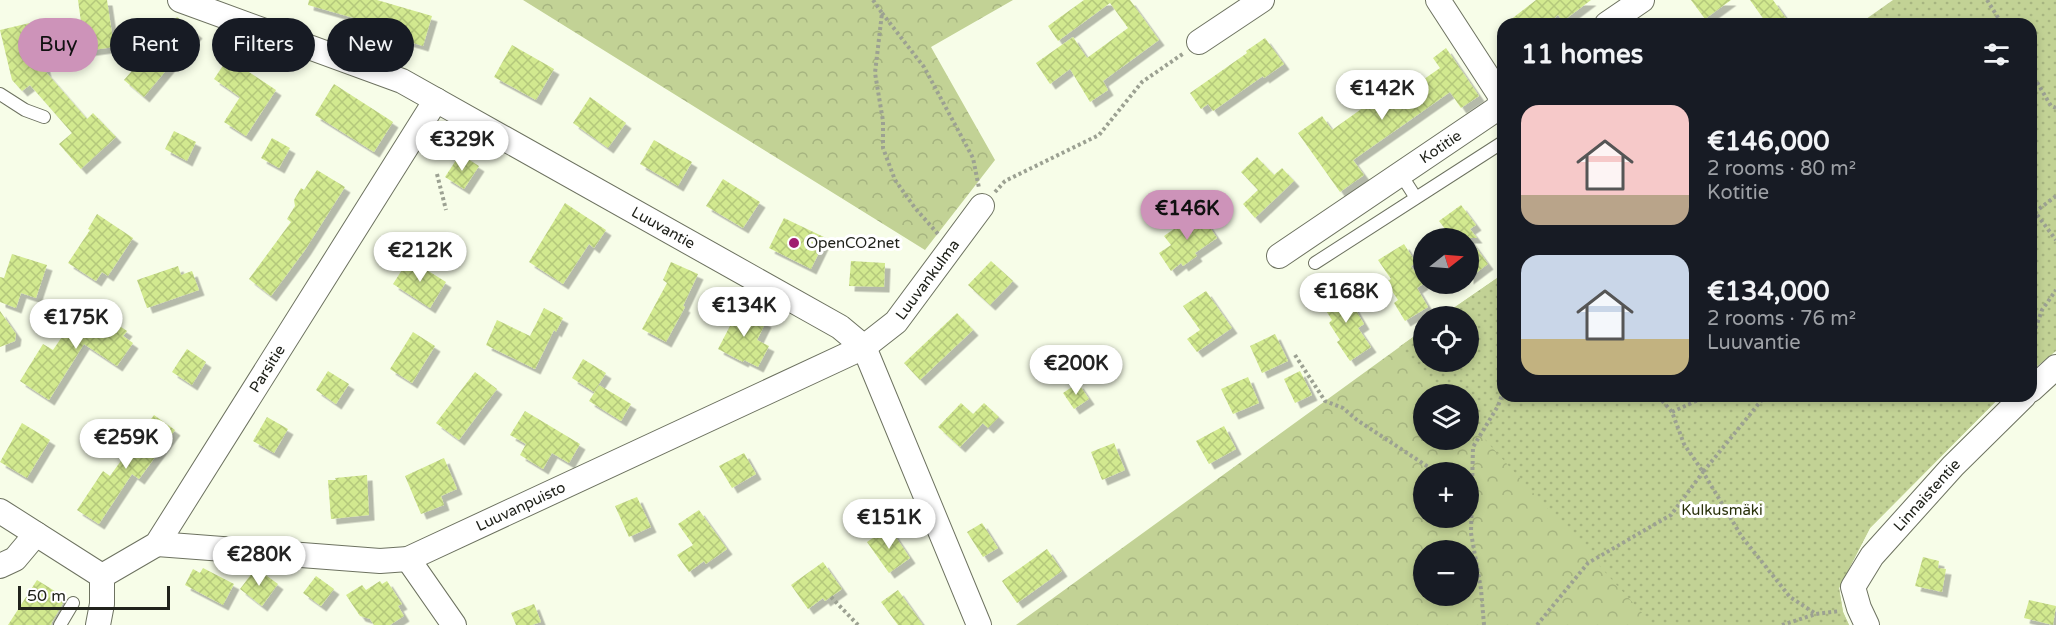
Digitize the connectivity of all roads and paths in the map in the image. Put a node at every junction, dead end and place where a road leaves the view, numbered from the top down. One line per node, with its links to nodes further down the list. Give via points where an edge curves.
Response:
1 (180, 0): 14 (street, Luuvantie, via 402,81)
2 (873, 0): 7 (path)
3 (1262, 0): 10 (street)
4 (1438, 0): 12 (street, Kotitie)
5 (1642, 0): 8 (street)
6 (1987, 0): 9 (path)
7 (882, 13): 23 (path, via 924,67 973,158); 28 (path, via 875,73 883,148 895,180)
8 (1616, 18)
9 (1998, 18)
10 (1199, 42): 23 (path, via 1142,82 1099,135 1005,181)
11 (2037, 82): 15 (path)
12 (1497, 88)
13 (0, 94): 17 (lane)
14 (436, 100): 33 (street, Luuvantie, via 840,327); 47 (street, Parsitie)
15 (2056, 108)
16 (1497, 109): 19 (street, Kotitie)
17 (44, 117)
18 (1497, 146): 22 (lane)
19 (1400, 173): 22 (lane); 29 (street, Kotitie)
20 (437, 174): 25 (path)
21 (2056, 195): 24 (path)
22 (1416, 198): 30 (lane)
23 (982, 206): 28 (street, Luuvankulma)
24 (2037, 209)
25 (446, 210)
26 (2037, 219): 27 (path)
27 (2056, 240)
28 (951, 248): 33 (street, Luuvankulma, via 896,322)
29 (1279, 256)
30 (1315, 263)
31 (2056, 290): 32 (path)
32 (2037, 324)
33 (864, 347): 48 (street, Luuvanpuisto); 59 (street, Luuvantie)
34 (1295, 355): 41 (path, via 1325,400 1343,408)
35 (1499, 402): 42 (path, via 1473,447)
36 (1663, 402): 40 (path)
37 (1694, 402): 40 (path)
38 (1760, 402): 43 (path)
39 (2019, 402): 54 (street, Linnaistentie, via 1953,466 1872,556 1853,587)
40 (1672, 412): 43 (path, via 1684,444)
41 (1421, 462)
42 (1472, 462)
43 (1703, 472): 53 (path, via 1749,545 1790,597); 61 (path, via 1671,514 1588,563)
44 (0, 511): 46 (street)
45 (1471, 528): 60 (path)
46 (36, 534): 49 (street, via 15,559); 50 (street)
47 (157, 544): 48 (street, Luuvanpuisto, via 380,561); 50 (street, Parsitie)
48 (408, 559): 57 (street)
49 (0, 566)
50 (102, 576): 56 (street)
51 (831, 597): 58 (path)
52 (73, 603): 55 (lane)
53 (1816, 614): 54 (path); 62 (path)
54 (1863, 617)
55 (60, 625)
56 (98, 625)
57 (454, 625)
58 (858, 625)
59 (979, 625)
60 (1484, 625)
61 (1537, 625)
62 (1782, 625)

